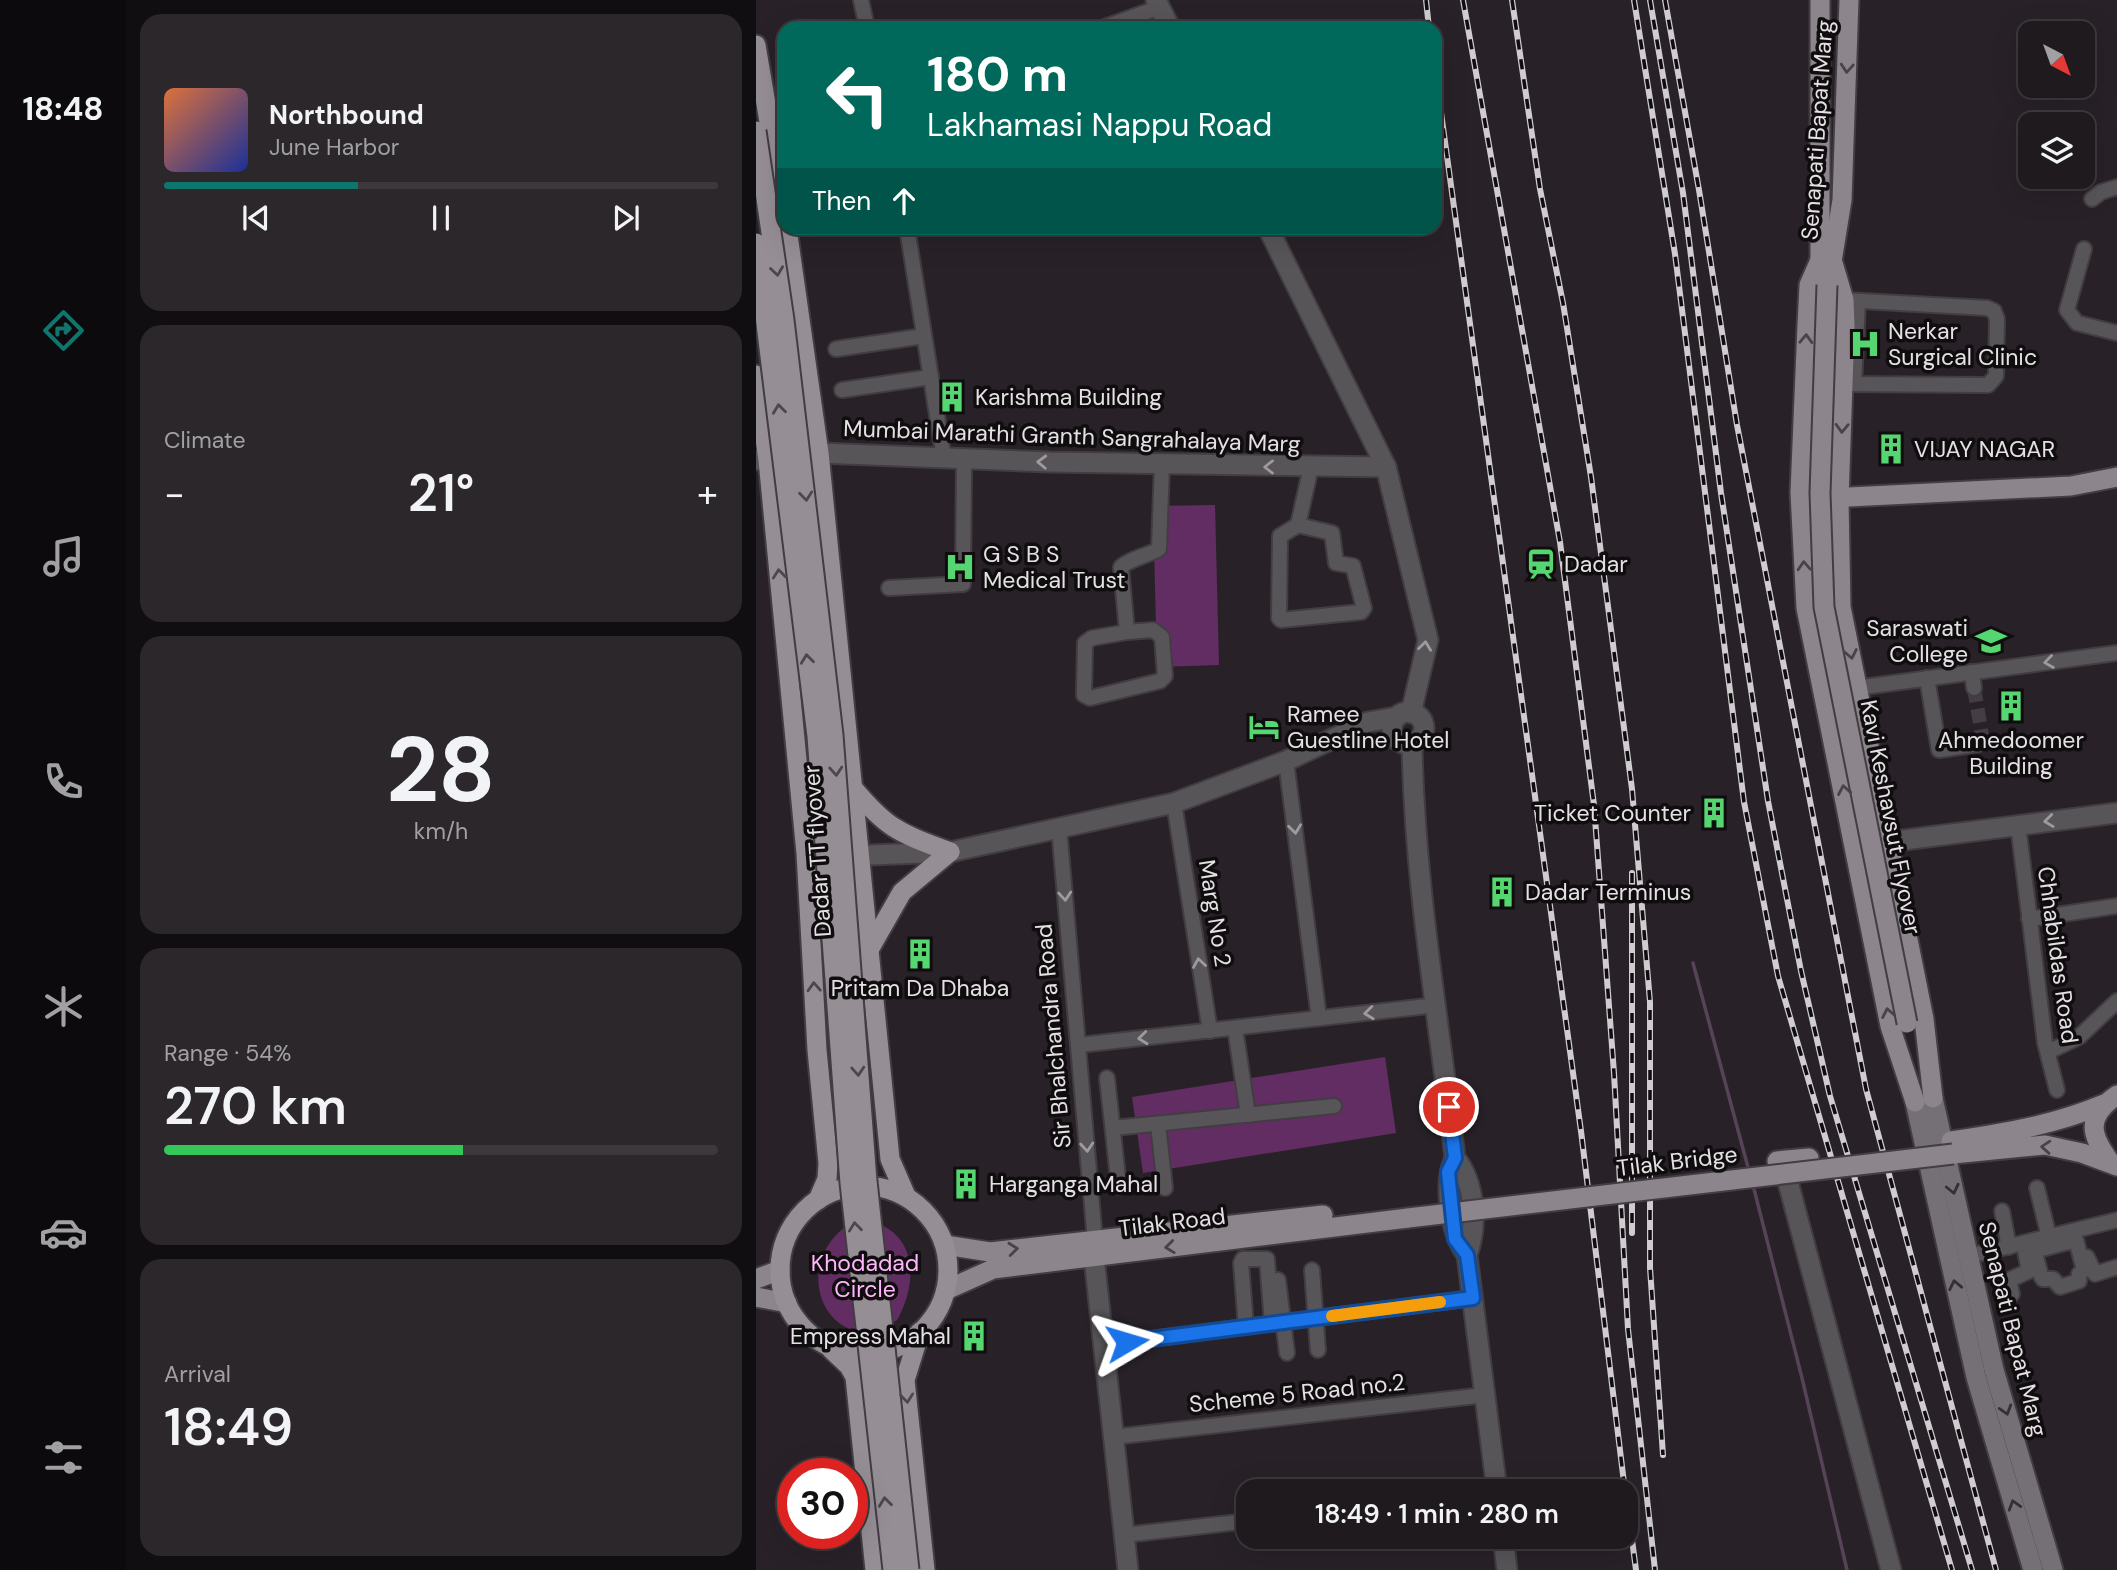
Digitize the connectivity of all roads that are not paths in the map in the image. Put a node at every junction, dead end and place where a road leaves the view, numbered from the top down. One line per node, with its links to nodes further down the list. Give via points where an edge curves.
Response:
1 (861, 0): 5 (street)
2 (1820, 0): 8 (main road, Senapati Bapat Marg)
3 (1849, 0): 9 (main road, Senapati Bapat Marg)
4 (1158, 3): 6 (street); 7 (street)
5 (866, 21)
6 (1118, 21)
7 (1167, 21)
8 (1820, 26): 9 (main road); 22 (main road, Senapati Bapat Marg)
9 (1849, 26): 22 (main road, Senapati Bapat Marg, one-way to 22, via 1842,200)
10 (756, 45): 11 (highway)
11 (770, 128): 12 (highway); 15 (highway, Dadar TT flyover, one-way to 15, bridge)
12 (777, 169)
13 (2117, 187): 14 (street)
14 (2092, 199)
15 (777, 224)
16 (778, 235): 130 (highway, Dadar TT flyover, one-way to 130, bridge, via 833,735 867,1181)
17 (788, 235): 32 (highway)
18 (908, 235): 25 (street)
19 (1271, 235): 38 (street)
20 (756, 243): 129 (highway, Dadar TT flyover, one-way to 20, bridge, via 850,1183 817,736)
21 (2084, 249): 24 (street, via 2067,310 2077,323)
22 (1827, 255): 23 (main road); 40 (main road, one-way to 22, via 1809,285); 79 (main road, Kavi Keshavsut Flyover, bridge, via 1820,492 1824,607)
23 (1851, 301): 29 (main road); 29 (street, via 1990,309 1997,319 1996,376 1983,385)
24 (2117, 333)
25 (924, 337): 26 (street); 28 (street)
26 (836, 349)
27 (756, 375): 31 (highway)
28 (931, 377): 30 (street); 33 (street)
29 (1849, 384): 41 (main road, one-way to 41)
30 (842, 390)
31 (758, 405): 34 (highway)
32 (819, 453): 33 (street, Mumbai Marathi Granth Sangrahalaya Marg); 34 (street, Mumbai Marathi Granth Sangrahalaya Marg); 50 (highway)
33 (944, 459): 35 (street, Mumbai Marathi Granth Sangrahalaya Marg)
34 (762, 460): 52 (highway, one-way to 34)
35 (964, 460): 36 (street, Mumbai Marathi Granth Sangrahalaya Marg, one-way to 35); 43 (street, via 963,583)
36 (1162, 464): 37 (street, Mumbai Marathi Granth Sangrahalaya Marg, one-way to 36); 44 (street, via 1159,549 1121,567)
37 (1311, 467): 38 (street, Mumbai Marathi Granth Sangrahalaya Marg); 42 (street)
38 (1387, 467): 53 (street, one-way to 38, via 1428,640)
39 (2117, 477): 41 (main road, via 2071,486)
40 (1800, 493): 41 (main road); 51 (main road, one-way to 40, via 1806,608)
41 (1839, 499): 48 (main road, one-way to 48, via 1841,607)
42 (1298, 525): 42 (street, via 1280,536 1279,618 1361,612 1364,608 1353,566 1336,563 1332,533)
43 (889, 588)
44 (1127, 632): 44 (street, via 1086,643 1084,695 1090,698 1166,676 1163,637 1153,630)
45 (2117, 653): 46 (street, one-way to 46)
46 (1972, 672): 47 (street); 49 (street)
47 (1927, 678): 48 (street); 54 (street, via 1939,750)
48 (1857, 688): 51 (street); 61 (main road)
49 (1974, 688)
50 (843, 690): 52 (highway); 56 (highway)
51 (1823, 692): 79 (main road, one-way to 51, via 1890,1026)
52 (791, 699): 64 (highway)
53 (1404, 715): 55 (street, via 1368,722); 69 (street, via 1392,725 1394,736 1402,743 1412,743 1413,799)
54 (1983, 741)
55 (1286, 761): 57 (street); 70 (street, one-way to 70)
56 (853, 788): 62 (highway, via 878,818 895,830); 63 (highway)
57 (1174, 803): 60 (street); 72 (street, Marg No 2, one-way to 57)
58 (2117, 813): 59 (street, one-way to 59)
59 (2018, 825): 61 (street); 66 (street, Chhabildas Road)
60 (1059, 828): 62 (street); 74 (street, Sir Bhalchandra Road, one-way to 74)
61 (1888, 842): 79 (main road, via 1924,1019)
62 (950, 852): 63 (street); 67 (highway, via 902,892)
63 (861, 853): 64 (street); 67 (highway)
64 (807, 862): 75 (highway, one-way to 64)
65 (2117, 906): 66 (street)
66 (2029, 919): 76 (street, Chhabildas Road)
67 (870, 948): 73 (highway)
68 (2117, 1001): 76 (street, via 2079,1037)
69 (1437, 1005): 70 (street, one-way to 70); 112 (street, via 1455,1158 1468,1173 1474,1237 1467,1255)
70 (1320, 1018): 71 (street)
71 (1235, 1028): 72 (street); 84 (street)
72 (1210, 1031): 74 (street, one-way to 74)
73 (878, 1038): 75 (highway); 93 (highway, via 890,1159)
74 (1079, 1045): 83 (street, Sir Bhalchandra Road)
75 (817, 1050): 94 (highway, via 828,1163)
76 (2048, 1052): 78 (street, Chhabildas Road)
77 (1107, 1077): 81 (street)
78 (2057, 1090)
79 (1924, 1100): 103 (main road, Senapati Bapat Marg, one-way to 103); 135 (main road, Senapati Bapat Marg, one-way to 79, via 1976,1377)
80 (2111, 1100): 87 (main road, via 2067,1119); 88 (main road, via 2093,1129 2096,1143)
81 (1110, 1106): 83 (street); 86 (street)
82 (1334, 1106): 84 (street)
83 (1084, 1108): 102 (street, Sir Bhalchandra Road, one-way to 102)
84 (1248, 1115): 85 (street)
85 (1158, 1124): 86 (street); 91 (street)
86 (1113, 1128): 90 (street)
87 (1952, 1147): 88 (main road, one-way to 87, via 2045,1146); 89 (main road, Tilak Bridge, bridge)
88 (2114, 1165)
89 (1787, 1167): 96 (main road, Tilak Bridge); 134 (street)
90 (1119, 1187)
91 (1165, 1188)
92 (2037, 1188): 98 (street)
93 (905, 1196): 94 (highway, via 862,1186); 100 (highway, via 923,1209)
94 (818, 1199): 105 (highway, via 798,1218 785,1243)
95 (2002, 1211): 101 (street)
96 (1407, 1212): 102 (main road, Tilak Road)
97 (2117, 1220): 98 (street)
98 (2049, 1237): 101 (street)
99 (2083, 1239): 104 (street, via 2093,1273)
100 (945, 1245): 102 (main road, Tilak Road, one-way to 102, via 990,1252); 109 (highway)
101 (2025, 1245): 103 (street); 110 (street, via 2029,1271 2009,1280)
102 (1094, 1249): 109 (main road, Tilak Road, via 993,1269); 118 (street, Sir Bhalchandra Road)
103 (1969, 1256): 136 (main road, Senapati Bapat Marg, one-way to 136, via 1994,1370)
104 (2117, 1267)
105 (780, 1270): 108 (main road); 113 (highway)
106 (1312, 1270): 114 (street)
107 (1277, 1271): 115 (street)
108 (756, 1279)
109 (946, 1290): 117 (highway, via 936,1313)
110 (2011, 1294)
111 (756, 1297): 113 (main road)
112 (1473, 1298): 114 (street); 122 (street)
113 (787, 1303): 119 (highway, via 803,1328)
114 (1316, 1322): 115 (street); 120 (street)
115 (1280, 1325): 116 (street); 116 (street, via 1267,1259 1243,1259); 121 (street)
116 (1246, 1327): 118 (street)
117 (920, 1332): 119 (highway, via 900,1346 876,1353 851,1353); 131 (highway, one-way to 131, via 905,1380)
118 (1103, 1345): 123 (street, Sir Bhalchandra Road)
119 (828, 1346): 128 (highway, via 855,1377)
120 (1318, 1350)
121 (1287, 1353)
122 (1485, 1395): 123 (street, Scheme 5 Road no.2); 124 (street)
123 (1113, 1437): 126 (street, Sir Bhalchandra Road)
124 (1496, 1479)
125 (1236, 1522): 126 (street)
126 (1124, 1535): 132 (street, Sir Bhalchandra Road)
127 (1505, 1549): 133 (street)
128 (875, 1570)
129 (893, 1570)
130 (909, 1570)
131 (925, 1570)
132 (1128, 1570)
133 (1507, 1570)
134 (1891, 1570)
135 (2033, 1570)
136 (2053, 1570)

